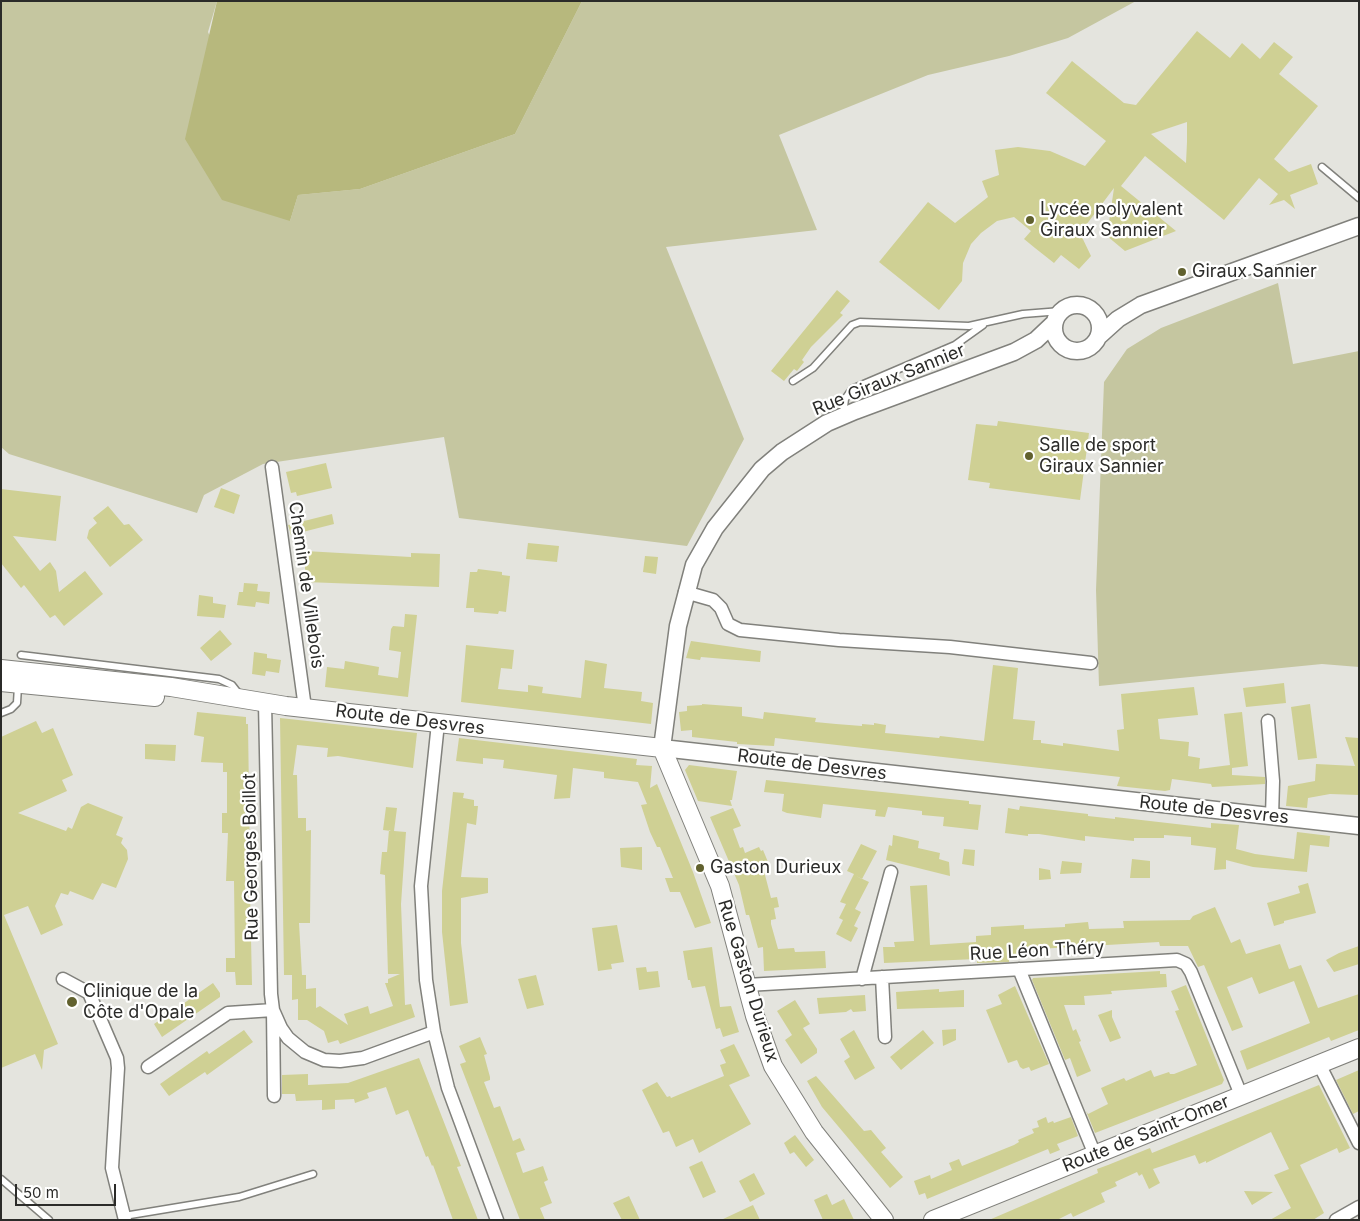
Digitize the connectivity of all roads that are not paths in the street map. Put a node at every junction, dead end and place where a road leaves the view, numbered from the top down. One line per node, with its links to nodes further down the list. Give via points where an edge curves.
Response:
1 (1322, 167): 2 (lane)
2 (1359, 198)
3 (1359, 226): 4 (street)
4 (1141, 306): 5 (street, via 1118,310); 8 (street, via 1118,318)
5 (1089, 308): 6 (street, via 1076,305); 8 (street, via 1099,321)
6 (1058, 317): 7 (lane, via 1023,314); 9 (street, via 1056,338); 10 (street, Rue Giraux Sannier, via 1036,340)
7 (984, 324): 11 (lane, via 860,322 852,326 813,368); 12 (lane, via 955,345 852,389 845,399)
8 (1098, 338): 9 (street, via 1085,350)
9 (1067, 349): 10 (street, Rue Giraux Sannier, via 1037,348)
10 (1014, 352): 12 (street, Rue Giraux Sannier)
11 (793, 382)
12 (843, 416): 14 (street, Rue Giraux Sannier, via 782,452 752,479 706,540)
13 (272, 467): 19 (street, Chemin de Villebois)
14 (685, 592): 15 (street, via 713,600 721,608 728,624 740,630 942,646); 23 (street, Rue Giraux Sannier, via 672,659)
15 (1090, 663)
16 (1, 669): 17 (main road, Route de Desvres)
17 (15, 673): 18 (main road, Route de Desvres, via 171,688); 18 (main road, Route de Desvres, via 135,696); 20 (lane, via 17,703)
18 (265, 703): 19 (main road, Route de Desvres); 32 (street, Rue Georges Boillot)
19 (305, 708): 22 (main road, Route de Desvres)
20 (1, 713)
21 (1268, 721): 24 (street)
22 (438, 723): 23 (main road, Route de Desvres); 33 (street, via 421,900 424,968)
23 (662, 748): 24 (street, Route de Desvres); 31 (main road, Rue Gaston Durieux, via 720,886)
24 (1272, 817): 25 (street, Route de Desvres)
25 (1359, 826)
26 (891, 872): 29 (street)
27 (1019, 969): 28 (street, Rue Léon Théry); 38 (street, Rue Léon Théry, via 1182,961 1191,972); 41 (street)
28 (882, 977): 29 (street, Rue Léon Théry); 34 (street)
29 (862, 978): 31 (street, Rue Léon Théry)
30 (63, 979): 45 (street, via 89,993 117,1058 112,1168)
31 (747, 985): 48 (main road, Rue Gaston Durieux, via 763,1040 783,1085 817,1136)
32 (273, 1010): 33 (street, Rue Georges Boillot, via 293,1043 312,1056 331,1061 356,1060); 37 (street, via 228,1013); 39 (street, Rue Georges Boillot)
33 (434, 1032): 47 (street, via 456,1112)
34 (885, 1036)
35 (1359, 1048): 36 (main road, Route de Saint-Omer)
36 (1319, 1064): 38 (main road, Route de Saint-Omer); 40 (street)
37 (148, 1067)
38 (1240, 1095): 41 (main road, Route de Saint-Omer)
39 (274, 1096)
40 (1359, 1143)
41 (1095, 1155): 49 (main road, Route de Saint-Omer)
42 (314, 1174): 45 (lane, via 239,1197)
43 (1, 1179): 46 (lane)
44 (1359, 1207): 50 (street)
45 (124, 1218)
46 (49, 1220)
47 (497, 1220)
48 (884, 1220)
49 (933, 1220)
50 (1336, 1220)

